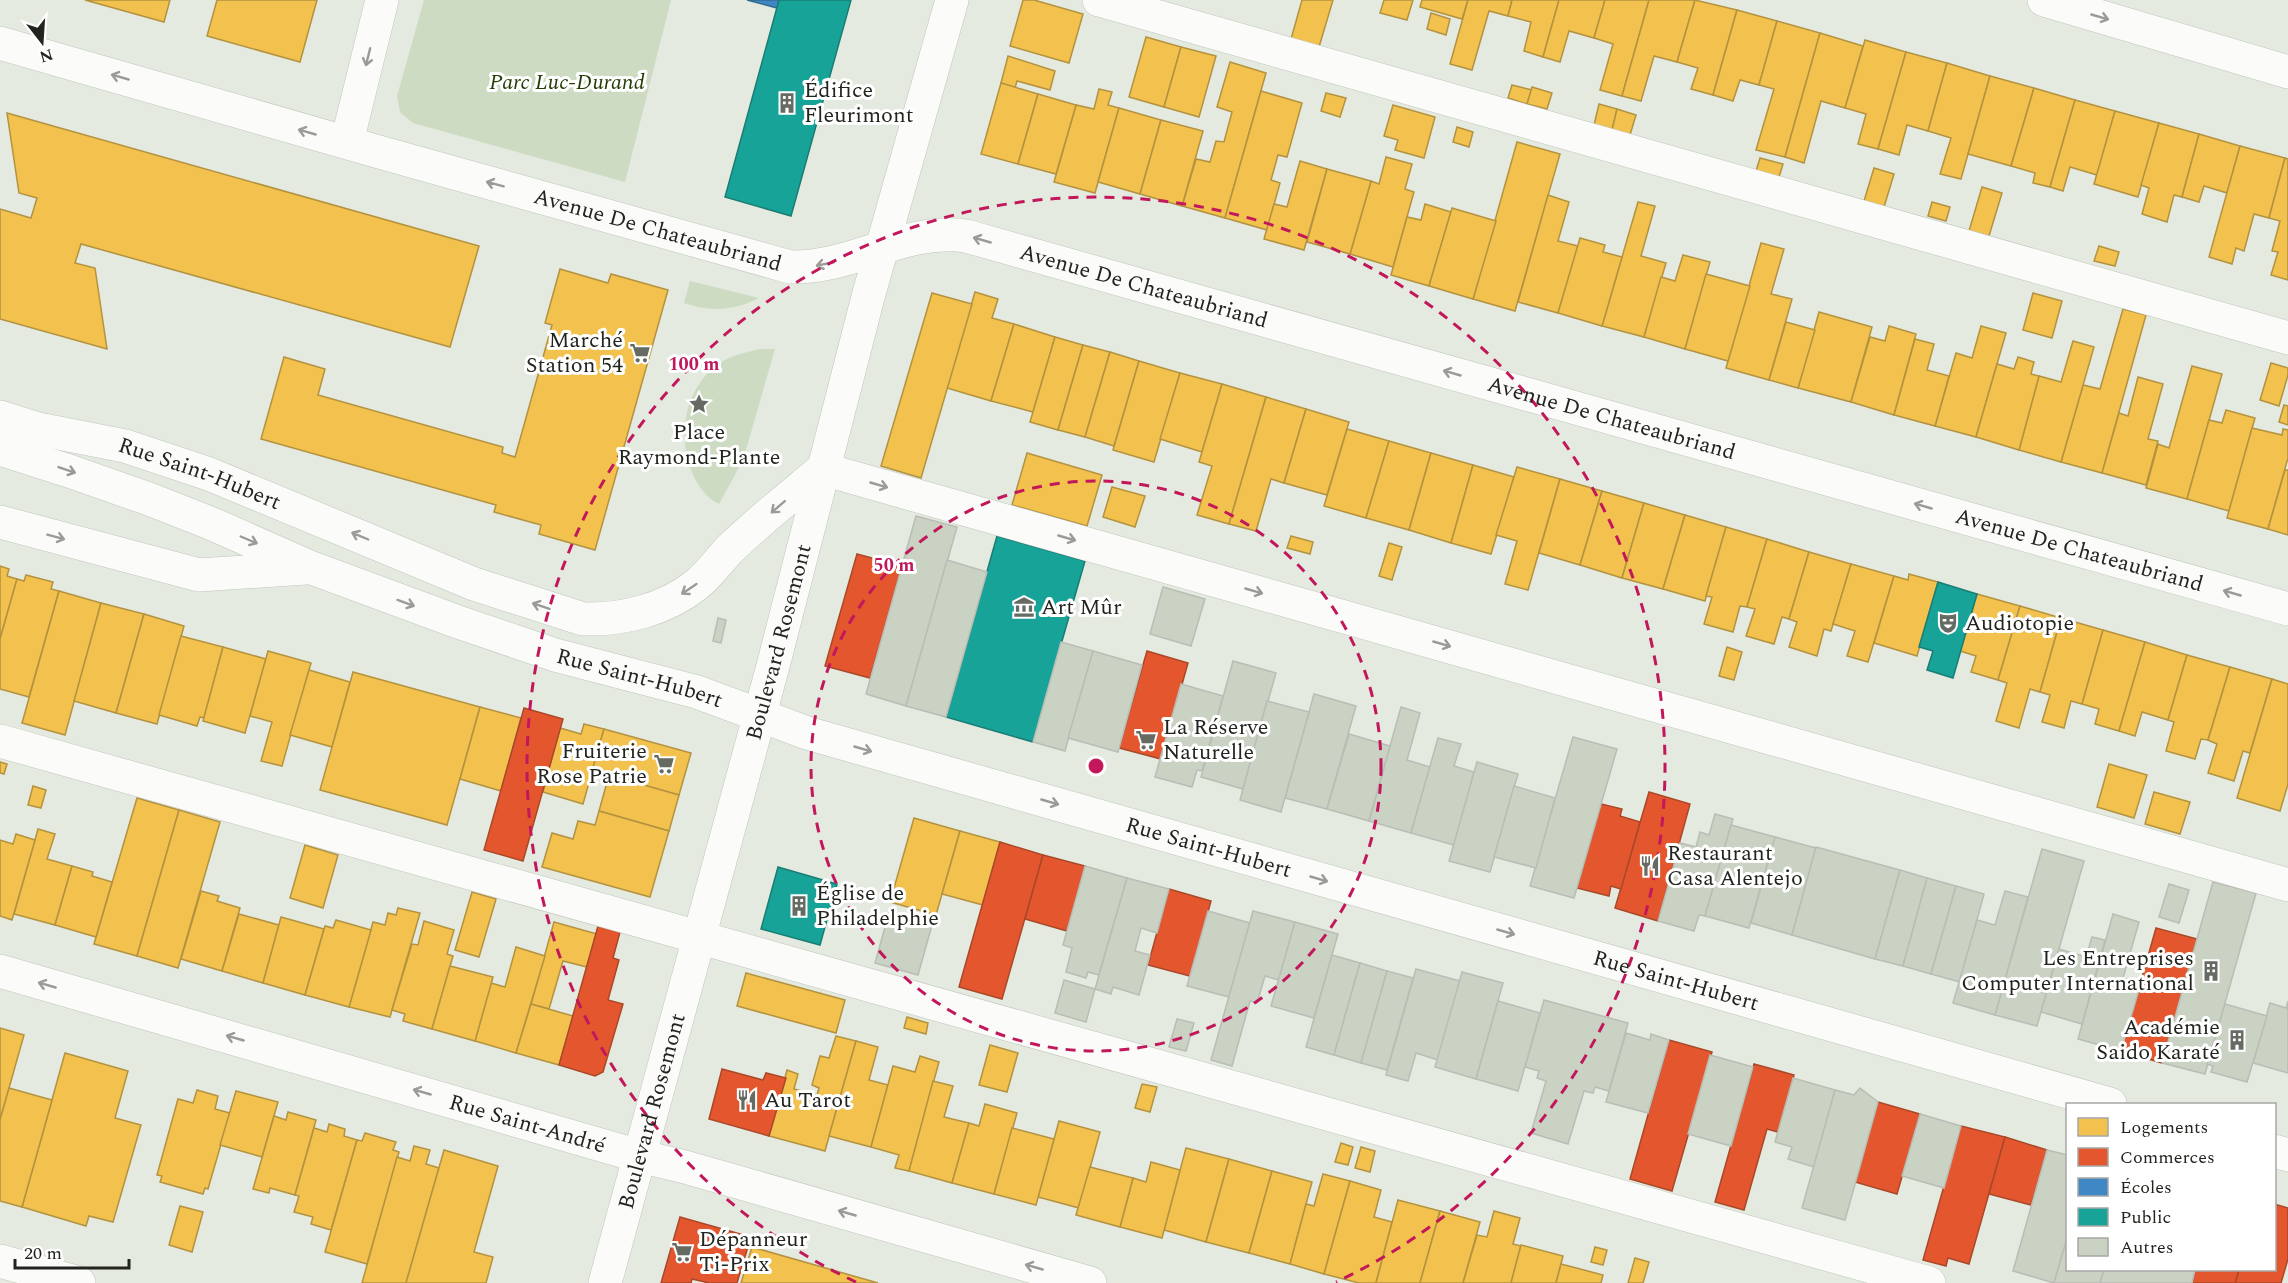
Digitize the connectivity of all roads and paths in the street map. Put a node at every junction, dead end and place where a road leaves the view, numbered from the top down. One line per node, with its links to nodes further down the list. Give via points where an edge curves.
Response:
1 (382, 0): 7 (street, one-way to 7)
2 (952, 0): 8 (street, Boulevard Rosemont)
3 (1099, 0): 9 (street)
4 (2044, 0): 6 (street, one-way to 6)
5 (0, 43): 7 (street, Avenue De Chateaubriand, one-way to 5)
6 (2288, 72)
7 (346, 142): 8 (street, Avenue De Chateaubriand, one-way to 7, via 831,264 790,267)
8 (882, 248): 12 (street, Boulevard Rosemont); 15 (street, Avenue De Chateaubriand, one-way to 8, via 966,236 928,235)
9 (2288, 338)
10 (0, 417): 12 (street, Rue Saint-Hubert, one-way to 10, via 730,549 687,592 645,611 598,619 570,616 474,584 249,489 149,454)
11 (0, 449): 14 (street, Rue Saint-Hubert, one-way to 14, via 210,523)
12 (823, 469): 16 (street, Boulevard Rosemont); 18 (street, one-way to 18)
13 (0, 522): 14 (street, Rue Saint-Hubert, one-way to 14, via 199,574)
14 (312, 568): 16 (street, Rue Saint-Hubert, one-way to 16, via 555,655 698,692)
15 (2288, 609)
16 (760, 716): 19 (street, Boulevard Rosemont); 21 (street, Rue Saint-Hubert, one-way to 21, via 818,736)
17 (0, 741): 19 (street)
18 (2288, 885)
19 (700, 936): 22 (street, Boulevard Rosemont); 27 (street)
20 (0, 971): 22 (street, Rue Saint-André, one-way to 20)
21 (2106, 1103)
22 (639, 1156): 25 (street, Boulevard Rosemont); 26 (street, Rue Saint-André, one-way to 22)
23 (0, 1261): 24 (street)
24 (79, 1283)
25 (605, 1283)
26 (1090, 1283)
27 (1929, 1283)

